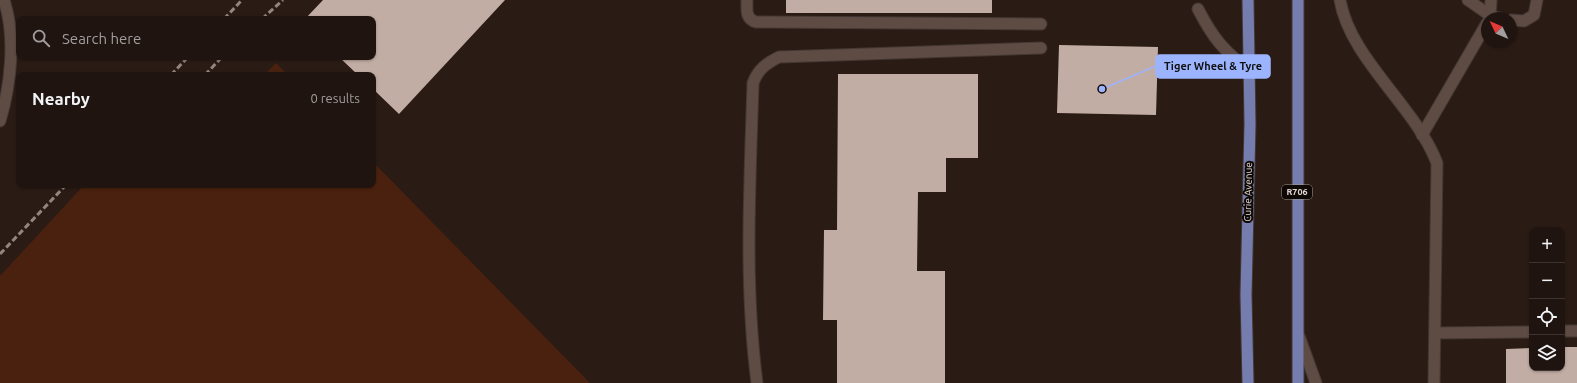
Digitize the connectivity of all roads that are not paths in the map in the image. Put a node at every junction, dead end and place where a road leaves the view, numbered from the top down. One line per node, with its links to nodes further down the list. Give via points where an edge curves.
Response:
1 (4, 0): 17 (street, via 11,33 10,65)
2 (747, 0): 13 (street, via 748,16 756,22)
3 (1248, 0): 16 (main road, Curie Avenue)
4 (1298, 0): 21 (main road, R706)
5 (1340, 0): 18 (street, via 1344,17 1356,41)
6 (1468, 0): 10 (street)
7 (1491, 0): 11 (street)
8 (1537, 0): 12 (street, via 1534,15 1524,21)
9 (1198, 10): 16 (street, via 1220,46)
10 (1483, 12)
11 (1492, 12)
12 (1517, 20)
13 (1041, 24)
14 (1481, 37): 18 (street)
15 (1041, 48): 24 (street, via 779,57 768,62 759,71 754,83 748,284 752,344)
16 (1249, 71): 25 (main road, Curie Avenue, via 1246,295)
17 (0, 121)
18 (1422, 135): 23 (street, via 1437,163)
19 (1565, 331): 20 (street)
20 (1577, 331)
21 (1297, 332): 26 (main road, R706); 27 (street)
22 (1529, 332): 23 (street)
23 (1435, 333): 28 (street)
24 (758, 383)
25 (1248, 383)
26 (1298, 383)
27 (1316, 383)
28 (1434, 383)

